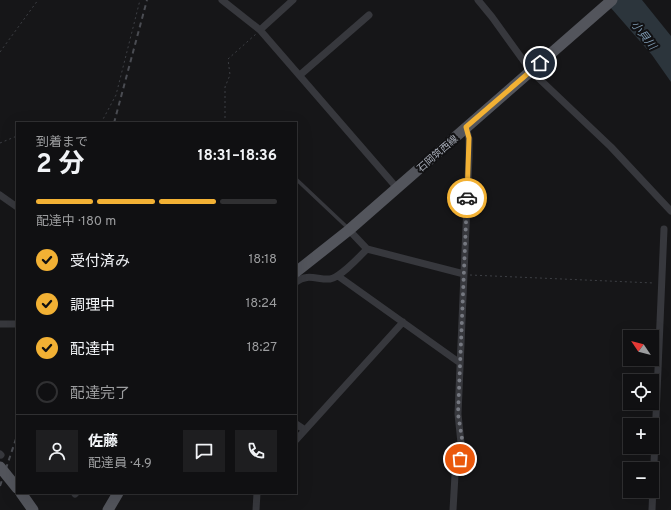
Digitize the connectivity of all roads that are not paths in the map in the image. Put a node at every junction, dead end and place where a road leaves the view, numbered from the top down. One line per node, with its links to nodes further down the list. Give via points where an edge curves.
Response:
1 (222, 0): 6 (street)
2 (293, 0): 6 (street)
3 (478, 0): 7 (street)
4 (612, 0): 7 (main road, 石岡筑西線)
5 (369, 15): 8 (street)
6 (260, 30): 8 (street)
7 (530, 71): 9 (main road, 石岡筑西線); 14 (street, via 610,147)
8 (300, 75): 11 (street)
9 (466, 127): 11 (main road, 石岡筑西線); 19 (street, via 469,156)
10 (297, 180): 16 (lane)
11 (397, 188): 16 (main road, 石岡筑西線)
12 (0, 195): 13 (street)
13 (16, 206)
14 (671, 211)
15 (664, 228): 38 (street)
16 (349, 230): 17 (street); 18 (main road, 石岡筑西線)
17 (367, 249): 19 (street); 20 (street)
18 (297, 271)
19 (464, 274): 25 (street)
20 (338, 276): 21 (street, via 330,279 311,277); 22 (street)
21 (297, 281)
22 (403, 322): 25 (street); 27 (street)
23 (0, 324): 24 (street)
24 (16, 324)
25 (460, 364): 37 (street, via 458,414 463,445 455,475)
26 (297, 425): 27 (street)
27 (305, 430): 28 (street)
28 (297, 439)
29 (0, 467): 30 (main road, bridge)
30 (16, 487)
31 (22, 494): 34 (main road)
32 (117, 494): 35 (main road)
33 (257, 494): 36 (street)
34 (33, 510)
35 (108, 510)
36 (256, 510)
37 (453, 510)
38 (652, 510)

